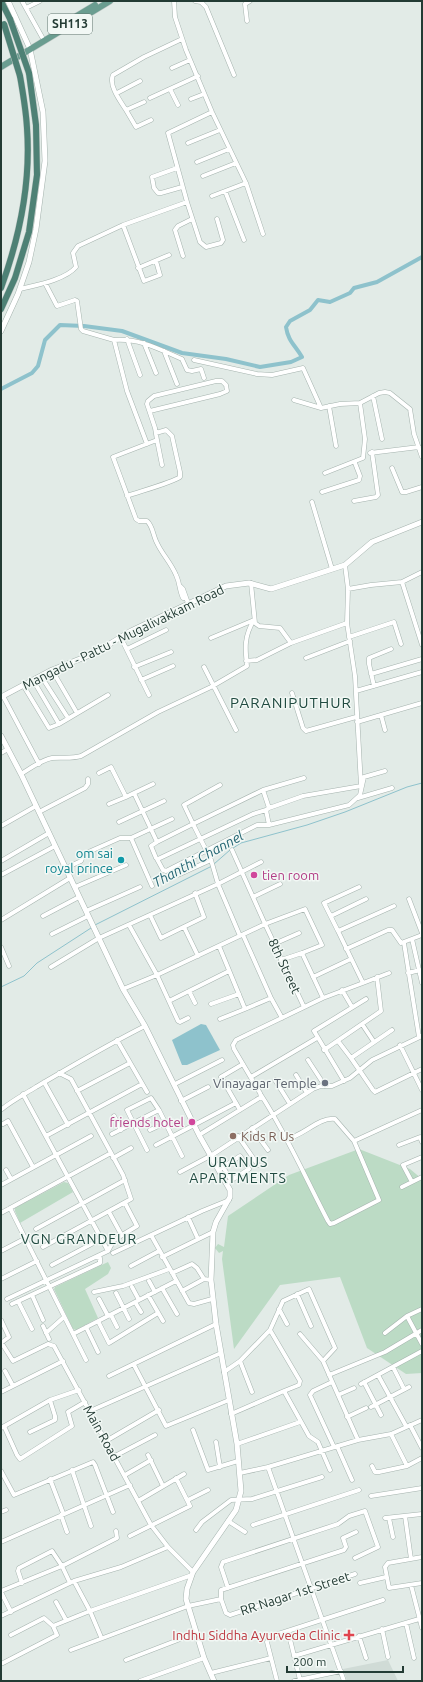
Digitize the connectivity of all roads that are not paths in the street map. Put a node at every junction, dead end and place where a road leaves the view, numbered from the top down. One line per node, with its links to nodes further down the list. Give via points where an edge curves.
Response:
1 (8, 1): 15 (street)
2 (22, 1): 10 (street)
3 (40, 1): 10 (street)
4 (101, 1): 13 (main road, SH113)
5 (110, 1): 15 (main road, SH113)
6 (174, 1): 14 (street, via 175,17)
7 (195, 1): 20 (street, via 206,7)
8 (250, 1): 11 (street, via 245,4)
9 (1, 2): 57 (highway, bridge, via 10,19 29,73 36,125 37,174 28,232 15,278)
10 (26, 8): 13 (street)
11 (248, 21)
12 (2, 22): 55 (highway, bridge, via 20,76 27,126 27,179 18,232)
13 (42, 37): 15 (main road, SH113)
14 (182, 39): 16 (street); 24 (street, via 113,75 112,84)
15 (29, 47): 17 (main road, SH113); 18 (main road, SH113); 56 (street, via 42,112 45,161 36,229)
16 (190, 60): 19 (street); 21 (street)
17 (1, 63)
18 (1, 67)
19 (172, 68)
20 (234, 75)
21 (198, 76): 23 (street); 25 (street)
22 (140, 81): 24 (street)
23 (170, 89): 26 (street); 29 (street)
24 (117, 93): 30 (street)
25 (204, 94): 27 (street); 31 (street)
26 (150, 98)
27 (191, 99)
28 (144, 102): 30 (street)
29 (178, 105)
30 (126, 110): 32 (street, via 136,127)
31 (212, 112): 33 (street); 38 (street, via 168,133)
32 (151, 120)
33 (220, 130): 34 (street); 35 (street)
34 (188, 143)
35 (229, 149): 36 (street); 37 (street)
36 (197, 162)
37 (236, 163): 39 (street); 40 (street)
38 (176, 168): 41 (street); 41 (street, via 152,177 154,188 161,193)
39 (203, 176)
40 (246, 183): 42 (street); 48 (street)
41 (182, 187): 44 (street)
42 (225, 191): 43 (street); 49 (street)
43 (212, 196)
44 (186, 202): 45 (street); 47 (street)
45 (192, 219): 46 (street, via 200,242 206,247 221,243 223,240); 51 (street, via 175,230)
46 (216, 219)
47 (123, 225): 53 (street); 54 (street, via 78,246 73,253 76,267 73,271)
48 (264, 234)
49 (244, 240)
50 (169, 255): 52 (street)
51 (183, 256)
52 (156, 261): 53 (street); 53 (street, via 160,274 158,277 145,282)
53 (138, 268)
54 (45, 283): 56 (street); 60 (street, via 57,306 77,301 81,329 86,333)
55 (1, 288)
56 (20, 289): 58 (street)
57 (1, 309)
58 (1, 331)
59 (127, 339): 60 (street); 61 (street); 65 (street)
60 (114, 340): 77 (street, via 127,391)
61 (144, 343): 62 (street); 64 (street)
62 (164, 351): 66 (street, via 182,359 189,371 201,370); 67 (street)
63 (194, 360): 72 (street, via 257,374 272,375 303,368)
64 (156, 373)
65 (140, 375)
66 (204, 378)
67 (177, 384)
68 (373, 396): 70 (street); 75 (street); 79 (street, via 390,393 410,409)
69 (294, 400): 72 (street)
70 (360, 403): 71 (street); 81 (street, via 366,439)
71 (329, 406): 72 (street); 78 (street)
72 (321, 408)
73 (150, 411): 73 (street, via 148,401 154,396 216,381 222,381 226,385 227,390 220,394); 74 (street)
74 (156, 433): 76 (street); 89 (street, via 166,430 172,436 180,477 176,481)
75 (382, 439)
76 (157, 440): 77 (street); 84 (street)
77 (147, 444): 89 (street, via 113,457)
78 (336, 446)
79 (419, 447): 80 (street); 82 (street)
80 (372, 452): 81 (street); 90 (street, via 378,495)
81 (365, 453): 83 (street, via 363,458)
82 (422, 457)
83 (355, 462): 86 (street); 88 (street, via 359,480)
84 (162, 465)
85 (392, 468): 87 (street, via 402,492)
86 (325, 473)
87 (422, 487)
88 (322, 492)
89 (127, 496): 99 (street, via 136,520 147,521 150,524)
90 (354, 501)
91 (312, 502): 94 (street)
92 (422, 522): 93 (street, Mangadu - Pattu - Mugalivakkam Road, via 372,542)
93 (345, 565): 94 (street, Mangadu - Pattu - Mugalivakkam Road); 98 (street)
94 (332, 569): 97 (street, Mangadu - Pattu - Mugalivakkam Road, via 271,589)
95 (422, 572): 96 (street)
96 (402, 582): 98 (street); 108 (street)
97 (251, 584): 99 (street, Mangadu - Pattu - Mugalivakkam Road, via 226,586); 100 (street)
98 (348, 590): 101 (street)
99 (187, 601): 103 (street, Mangadu - Pattu - Mugalivakkam Road)
100 (254, 620): 104 (street); 106 (street, via 259,626 280,628); 114 (street, via 246,636)
101 (347, 623): 105 (street); 106 (street)
102 (166, 630): 110 (street)
103 (121, 638): 110 (street); 118 (street, Mangadu - Pattu - Mugalivakkam Road, via 94,653)
104 (211, 638)
105 (349, 639): 107 (street, via 394,622); 112 (street); 127 (street)
106 (291, 643): 114 (street, via 257,660)
107 (401, 644)
108 (422, 645)
109 (391, 649): 120 (street, via 369,658)
110 (127, 650): 116 (street)
111 (171, 652): 116 (street)
112 (306, 658)
113 (422, 659): 120 (street)
114 (246, 661): 125 (street, via 246,666)
115 (173, 666): 123 (street)
116 (134, 667): 123 (street)
117 (204, 667): 125 (street)
118 (52, 670): 121 (street, Mangadu - Pattu - Mugalivakkam Road); 133 (street)
119 (422, 672): 126 (street)
120 (371, 674): 126 (street)
121 (41, 676): 122 (street, Mangadu - Pattu - Mugalivakkam Road); 136 (street)
122 (33, 680): 124 (street, Mangadu - Pattu - Mugalivakkam Road); 138 (street)
123 (141, 680): 130 (street)
124 (23, 685): 131 (street, Mangadu - Pattu - Mugalivakkam Road); 138 (street, via 49,728)
125 (214, 685): 139 (street); 144 (street, via 158,712 81,756 51,758)
126 (374, 686): 127 (street)
127 (356, 691): 135 (street)
128 (292, 693): 135 (street, via 306,731)
129 (108, 694): 133 (street)
130 (149, 696)
131 (2, 697): 144 (street)
132 (422, 703): 134 (street)
133 (77, 713): 136 (street)
134 (381, 715): 137 (street); 140 (street)
135 (356, 717): 137 (street)
136 (68, 718): 138 (street)
137 (357, 722): 152 (street)
138 (59, 724)
139 (236, 730)
140 (385, 730)
141 (1, 736): 142 (street)
142 (8, 749): 143 (street); 147 (street)
143 (1, 752)
144 (39, 764): 147 (street)
145 (385, 772): 152 (street, via 364,777)
146 (99, 773): 156 (street, via 111,767)
147 (21, 774): 160 (street)
148 (304, 778): 154 (street)
149 (88, 779): 163 (street, via 85,788)
150 (153, 784): 155 (street)
151 (220, 785): 166 (street, via 184,805)
152 (361, 786): 157 (street); 161 (street, via 303,796)
153 (392, 788): 157 (street)
154 (263, 790): 161 (street); 166 (street)
155 (134, 793): 156 (street); 162 (street)
156 (126, 797): 159 (street)
157 (358, 798): 167 (street, via 349,805)
158 (164, 801): 162 (street)
159 (109, 804)
160 (36, 806): 163 (street); 168 (street)
161 (267, 809): 167 (street); 172 (street)
162 (142, 811): 165 (street); 169 (street)
163 (39, 812): 170 (street)
164 (172, 819): 169 (street)
165 (119, 822)
166 (193, 824): 172 (street); 173 (street)
167 (269, 825): 175 (street, via 257,825)
168 (1, 826)
169 (151, 829): 171 (street); 173 (street)
170 (49, 833): 174 (street); 178 (street)
171 (131, 838): 182 (street, via 122,837 84,854 81,861); 190 (street)
172 (200, 839): 175 (street); 177 (street)
173 (157, 842): 177 (street, via 151,846)
174 (55, 846): 182 (street); 184 (street)
175 (206, 850): 177 (street, via 166,871 162,869); 180 (street)
176 (232, 850): 183 (street, 8th Street)
177 (157, 858)
178 (1, 861)
179 (261, 862): 183 (street)
180 (212, 864): 185 (street); 187 (street)
181 (126, 865): 191 (street)
182 (66, 868): 186 (street)
183 (242, 872): 187 (street); 195 (street, 8th Street)
184 (1, 875)
185 (178, 875)
186 (70, 878): 191 (street); 203 (street)
187 (218, 884): 193 (street); 211 (street)
188 (280, 884): 195 (street)
189 (140, 886): 199 (street)
190 (152, 886)
191 (75, 887): 194 (street)
192 (359, 887): 202 (street, via 324,903)
193 (195, 894): 200 (street); 206 (street, via 204,917)
194 (79, 897): 199 (street); 201 (street)
195 (253, 897): 204 (street, 8th Street)
196 (366, 899): 202 (street)
197 (409, 899): 210 (street)
198 (394, 906): 207 (street)
199 (87, 913): 209 (street); 212 (street)
200 (150, 915): 205 (street); 206 (street, via 161,938)
201 (44, 916)
202 (331, 916): 207 (street)
203 (1, 920)
204 (266, 924): 211 (street); 215 (street, 8th Street); 219 (street, via 305,909 322,945)
205 (129, 925): 212 (street); 229 (street)
206 (184, 927): 220 (street)
207 (338, 931): 218 (street)
208 (299, 933): 215 (street)
209 (52, 934)
210 (422, 934): 213 (street)
211 (241, 935): 216 (street); 238 (street)
212 (99, 938): 224 (street); 234 (street)
213 (412, 939): 214 (street); 225 (street)
214 (404, 943): 218 (street, via 399,941 392,930 388,930); 228 (street)
215 (274, 944): 222 (street, 8th Street)
216 (219, 946): 220 (street); 226 (street)
217 (1, 947): 223 (street)
218 (346, 949): 221 (street)
219 (302, 953): 222 (street); 230 (street)
220 (198, 956): 229 (street)
221 (352, 959): 230 (street); 232 (street)
222 (281, 960): 244 (street, 8th Street)
223 (9, 966)
224 (51, 967)
225 (420, 970): 228 (street); 233 (street)
226 (229, 971): 236 (street); 237 (street)
227 (389, 973): 231 (street)
228 (408, 973): 253 (street)
229 (157, 976): 234 (street); 241 (street)
230 (313, 977): 239 (street)
231 (377, 978): 232 (street); 250 (street, via 381,1011)
232 (363, 983): 235 (street)
233 (422, 983)
234 (123, 989): 251 (street)
235 (342, 990): 239 (street); 245 (street)
236 (189, 991): 241 (street); 242 (street)
237 (239, 994): 243 (street); 246 (street)
238 (271, 998): 246 (street); 248 (street)
239 (323, 998): 244 (street)
240 (366, 999): 245 (street)
241 (169, 1001): 247 (street, via 179,1022)
242 (195, 1003)
243 (211, 1004)
244 (304, 1007): 248 (street)
245 (352, 1007): 254 (street, via 314,1030)
246 (245, 1009): 249 (street)
247 (188, 1018)
248 (282, 1018): 264 (street, via 236,1040 234,1049)
249 (220, 1019)
250 (362, 1024): 256 (street); 257 (street)
251 (145, 1026): 255 (street); 275 (street)
252 (392, 1030): 257 (street)
253 (420, 1037): 258 (street)
254 (318, 1038): 259 (street); 270 (street)
255 (117, 1040): 263 (street); 268 (street)
256 (338, 1041): 259 (street); 260 (street)
257 (374, 1042): 260 (street)
258 (400, 1046): 266 (street, via 372,1060); 267 (street)
259 (324, 1050): 272 (street)
260 (351, 1058): 266 (street)
261 (222, 1060): 275 (street)
262 (308, 1060): 276 (street)
263 (130, 1063): 274 (street); 279 (street)
264 (243, 1064): 270 (street); 285 (street, via 222,1076)
265 (422, 1070): 267 (street)
266 (360, 1071): 267 (street, via 375,1092); 272 (street)
267 (414, 1072): 278 (street)
268 (59, 1073): 273 (street); 279 (street, via 70,1077)
269 (296, 1075): 281 (street)
270 (251, 1077): 283 (street)
271 (275, 1080): 286 (street)
272 (344, 1081): 276 (street, via 330,1087)
273 (44, 1082): 282 (street); 298 (street)
274 (142, 1084): 280 (street); 291 (street)
275 (175, 1084): 284 (street)
276 (325, 1086): 281 (street)
277 (208, 1087): 284 (street)
278 (422, 1090)
279 (77, 1091): 291 (street)
280 (146, 1092)
281 (307, 1093): 286 (street)
282 (23, 1094): 287 (street); 304 (street)
283 (261, 1095): 289 (street, via 258,1100); 292 (street)
284 (181, 1101): 297 (street)
285 (236, 1103): 289 (street); 297 (street)
286 (290, 1104): 292 (street)
287 (2, 1109)
288 (159, 1110): 294 (street); 296 (street); 296 (street, via 152,1098 149,1098 127,1110)
289 (240, 1110): 303 (street)
290 (422, 1110): 309 (street)
291 (89, 1113): 298 (street); 316 (street)
292 (274, 1115): 299 (street); 308 (street)
293 (114, 1116): 300 (street)
294 (165, 1123): 301 (street); 306 (street)
295 (3, 1124): 323 (street, via 8,1121)
296 (133, 1124): 300 (street); 314 (street)
297 (194, 1124): 303 (street); 306 (street)
298 (68, 1125): 304 (street)
299 (252, 1128): 307 (street); 315 (street)
300 (121, 1130): 302 (street)
301 (150, 1130)
302 (112, 1134)
303 (199, 1135): 318 (street)
304 (46, 1136): 317 (street)
305 (91, 1136): 317 (street)
306 (172, 1136): 311 (street); 319 (street)
307 (238, 1136): 318 (street); 322 (street)
308 (286, 1139): 309 (street, via 295,1138 329,1118 335,1119); 309 (street, via 328,1221 332,1224 378,1200)
309 (354, 1141)
310 (422, 1142): 312 (street, via 420,1137)
311 (156, 1144)
312 (399, 1145)
313 (131, 1148): 321 (street)
314 (147, 1150)
315 (268, 1150)
316 (111, 1153): 321 (street); 327 (street)
317 (56, 1155): 323 (street); 327 (street)
318 (212, 1155): 324 (street); 326 (street)
319 (182, 1156)
320 (422, 1157): 332 (street, via 403,1165)
321 (114, 1158): 330 (street)
322 (258, 1165)
323 (33, 1167): 329 (street)
324 (222, 1168): 331 (street); 331 (street, via 240,1156 249,1169)
325 (6, 1170): 329 (street)
326 (180, 1172)
327 (68, 1177): 336 (street); 338 (street)
328 (422, 1177): 332 (street)
329 (11, 1179): 333 (street)
330 (125, 1180): 336 (street); 337 (street, via 131,1199)
331 (229, 1181): 335 (street)
332 (412, 1182): 334 (street)
333 (1, 1185)
334 (402, 1187)
335 (229, 1200): 341 (street); 344 (street)
336 (82, 1203): 342 (street); 343 (street)
337 (125, 1203): 339 (street); 345 (street, via 137,1226)
338 (10, 1208): 340 (street); 347 (street)
339 (108, 1212): 342 (street); 345 (street)
340 (1, 1213)
341 (188, 1218): 346 (street); 349 (street)
342 (92, 1221): 348 (street); 350 (street)
343 (36, 1229)
344 (213, 1232): 349 (street); 363 (street)
345 (121, 1234): 352 (street)
346 (151, 1235): 353 (street); 354 (street)
347 (26, 1238): 351 (street); 357 (street)
348 (101, 1238): 352 (street); 358 (street)
349 (198, 1239): 355 (street)
350 (44, 1247)
351 (1, 1250)
352 (108, 1251): 356 (street)
353 (159, 1251): 355 (street); 359 (street)
354 (113, 1252)
355 (162, 1257): 360 (street)
356 (95, 1258): 364 (street); 367 (street, via 99,1257 101,1262)
357 (37, 1261): 361 (street); 364 (street)
358 (52, 1265)
359 (131, 1266)
360 (170, 1271): 362 (street, via 192,1264); 366 (street); 371 (street, via 124,1286)
361 (1, 1279)
362 (204, 1279): 363 (street); 370 (street)
363 (211, 1280): 379 (street)
364 (46, 1281): 367 (street); 377 (street)
365 (149, 1281): 372 (street)
366 (176, 1281): 369 (street); 370 (street)
367 (50, 1287): 375 (street); 391 (street)
368 (132, 1287): 381 (street)
369 (162, 1288): 372 (street); 388 (street)
370 (182, 1291): 379 (street, via 190,1304)
371 (94, 1292)
372 (155, 1292): 376 (street)
373 (116, 1293): 383 (street)
374 (297, 1294): 384 (street, via 283,1301); 400 (street); 420 (street, via 309,1289 335,1348)
375 (32, 1295): 380 (street); 394 (street)
376 (148, 1295): 381 (street); 387 (street)
377 (8, 1299)
378 (99, 1299): 389 (street)
379 (212, 1299): 397 (street)
380 (18, 1301): 382 (street); 403 (street)
381 (137, 1301): 383 (street); 386 (street)
382 (12, 1304)
383 (123, 1308): 389 (street); 392 (street)
384 (279, 1308): 398 (street); 404 (street)
385 (422, 1309): 390 (street)
386 (140, 1312)
387 (158, 1313): 395 (street, via 109,1343); 396 (street)
388 (177, 1314)
389 (109, 1315): 395 (street); 402 (street)
390 (407, 1316): 406 (street); 408 (street)
391 (64, 1317): 407 (street); 409 (street)
392 (129, 1319)
393 (1, 1320): 412 (street, via 9,1337)
394 (43, 1320)
395 (98, 1321): 401 (street)
396 (163, 1321)
397 (216, 1324): 416 (street); 421 (street)
398 (287, 1324)
399 (43, 1326): 407 (street)
400 (311, 1326)
401 (86, 1327): 409 (street); 415 (street)
402 (117, 1327)
403 (32, 1329)
404 (270, 1330): 419 (street); 435 (street, via 300,1381 299,1385)
405 (422, 1330): 406 (street)
406 (416, 1332): 413 (street); 425 (street, via 385,1352)
407 (46, 1333): 411 (street)
408 (385, 1333)
409 (73, 1334): 417 (street)
410 (300, 1334): 420 (street)
411 (49, 1339)
412 (1, 1344): 418 (street, Main Road, via 11,1360 16,1361 51,1344)
413 (422, 1344)
414 (422, 1351): 422 (street)
415 (98, 1352)
416 (221, 1353): 424 (street); 430 (street)
417 (86, 1360)
418 (63, 1361): 429 (street); 434 (street, Main Road)
419 (240, 1361): 424 (street); 437 (street)
420 (323, 1361): 425 (street)
421 (134, 1365): 427 (street); 430 (street)
422 (393, 1367): 426 (street); 433 (street)
423 (5, 1371): 429 (street)
424 (224, 1372): 441 (street)
425 (329, 1375): 428 (street)
426 (378, 1375): 439 (street); 443 (street, via 363,1383)
427 (109, 1376)
428 (332, 1382): 438 (street); 462 (street, via 310,1395)
429 (12, 1386): 436 (street)
430 (146, 1386): 445 (street); 446 (street)
431 (409, 1387): 433 (street)
432 (354, 1388): 438 (street)
433 (404, 1389): 439 (street)
434 (79, 1390): 440 (street); 442 (street, Main Road)
435 (284, 1391): 447 (street); 451 (street)
436 (1, 1392)
437 (252, 1392)
438 (338, 1395): 449 (street)
439 (390, 1397): 443 (street); 452 (street)
440 (50, 1400): 453 (street); 455 (street, via 55,1420)
441 (229, 1400): 445 (street, via 169,1426 165,1425); 447 (street)
442 (85, 1402): 446 (street, Main Road); 453 (street, via 68,1412 72,1426 20,1459)
443 (373, 1405): 448 (street)
444 (366, 1408): 449 (street)
445 (159, 1410): 459 (street)
446 (90, 1411): 459 (street, Main Road)
447 (231, 1414): 461 (street)
448 (381, 1415)
449 (347, 1417): 458 (street)
450 (422, 1420): 452 (street)
451 (300, 1422): 461 (street); 464 (street, via 310,1438 318,1442)
452 (408, 1426): 456 (street); 463 (street)
453 (2, 1427)
454 (193, 1430): 472 (street, via 206,1468 209,1470)
455 (30, 1432)
456 (391, 1434): 458 (street); 471 (street)
457 (155, 1435): 466 (street)
458 (358, 1440): 462 (street)
459 (106, 1441): 466 (street, Main Road)
460 (216, 1442): 472 (street)
461 (237, 1444): 469 (street)
462 (336, 1447): 464 (street); 483 (street)
463 (422, 1448)
464 (322, 1451): 473 (street); 475 (street)
465 (148, 1455): 468 (street)
466 (115, 1456): 479 (street, Main Road)
467 (422, 1458): 471 (street)
468 (151, 1460): 479 (street); 485 (street)
469 (238, 1461): 472 (street); 477 (street)
470 (372, 1466): 471 (street, via 375,1472)
471 (407, 1466)
472 (220, 1467)
473 (268, 1468): 477 (street); 489 (street)
474 (72, 1470): 482 (street); 490 (street, via 90,1462 94,1463); 495 (street)
475 (330, 1470)
476 (1, 1471): 482 (street, via 14,1495)
477 (240, 1473): 492 (street)
478 (184, 1474): 481 (street)
479 (125, 1475): 484 (street, Main Road)
480 (322, 1477): 489 (street)
481 (176, 1478): 485 (street); 493 (street)
482 (50, 1479): 499 (street)
483 (352, 1480)
484 (130, 1485): 490 (street); 494 (street, Main Road)
485 (163, 1486): 494 (street)
486 (422, 1488): 491 (street)
487 (208, 1490): 493 (street)
488 (359, 1490): 500 (street)
489 (276, 1492): 492 (street, via 252,1499); 500 (street)
490 (107, 1495): 495 (street); 498 (street)
491 (371, 1496)
492 (240, 1499): 503 (street); 507 (street, via 231,1500 202,1522)
493 (188, 1500): 504 (street, via 189,1507)
494 (138, 1501): 504 (street, Main Road)
495 (84, 1504): 499 (street); 506 (street)
496 (6, 1510): 497 (street)
497 (1, 1512)
498 (113, 1512)
499 (62, 1514): 509 (street); 515 (street)
500 (284, 1514): 505 (street); 514 (street)
501 (422, 1514): 502 (street)
502 (405, 1516): 513 (street, via 387,1518); 519 (street)
503 (228, 1521): 510 (street); 522 (street)
504 (151, 1525): 512 (street); 516 (street, Main Road)
505 (253, 1525)
506 (91, 1526)
507 (196, 1530)
508 (116, 1531): 521 (street, via 117,1538)
509 (67, 1532)
510 (245, 1532)
511 (356, 1532): 520 (street, via 344,1537 344,1550)
512 (130, 1536)
513 (393, 1537)
514 (294, 1539): 518 (street, via 341,1523 349,1516 365,1511 378,1547); 520 (street); 530 (street, via 223,1562 221,1567)
515 (1, 1542)
516 (168, 1548): 522 (street, Main Road); 525 (street, via 121,1567)
517 (422, 1557): 519 (street)
518 (354, 1558)
519 (411, 1559): 524 (street, via 386,1564)
520 (302, 1564): 530 (street); 531 (street)
521 (62, 1566): 525 (street); 526 (street); 526 (street, via 54,1552 50,1552 18,1569)
522 (193, 1574): 536 (street, via 187,1589); 538 (street)
523 (356, 1574): 531 (street, RR Nagar 1st Street)
524 (386, 1577): 527 (street); 529 (street, via 388,1588)
525 (72, 1582): 537 (street); 538 (street)
526 (22, 1583): 532 (street)
527 (360, 1583)
528 (422, 1583): 529 (street)
529 (411, 1585): 540 (street)
530 (228, 1588): 533 (street, via 220,1591)
531 (311, 1588): 533 (street, RR Nagar 1st Street, via 230,1615 226,1613); 542 (street)
532 (1, 1591): 537 (street)
533 (220, 1599): 536 (street)
534 (383, 1600): 542 (street)
535 (56, 1602): 541 (street)
536 (188, 1606): 548 (street); 551 (street)
537 (11, 1612): 539 (street)
538 (90, 1612): 541 (street); 551 (street)
539 (1, 1616)
540 (419, 1619): 543 (street); 545 (street)
541 (66, 1620): 544 (street)
542 (322, 1620): 547 (street); 552 (street)
543 (406, 1623): 546 (street); 559 (street)
544 (53, 1626): 549 (street, via 44,1618); 561 (street, via 57,1634)
545 (422, 1628)
546 (382, 1629): 550 (street); 555 (street)
547 (288, 1631): 554 (street); 557 (street, via 267,1639)
548 (196, 1633): 556 (street); 560 (street)
549 (11, 1635)
550 (359, 1636): 552 (street); 558 (street)
551 (101, 1637): 553 (street)
552 (331, 1644): 554 (street); 562 (street)
553 (71, 1650)
554 (294, 1656): 564 (street)
555 (388, 1657)
556 (204, 1658): 563 (street); 565 (street)
557 (271, 1658): 563 (street); 567 (street)
558 (366, 1658)
559 (414, 1658)
560 (126, 1660)
561 (3, 1663)
562 (341, 1671): 564 (street); 569 (street)
563 (211, 1673): 566 (street)
564 (300, 1680): 568 (street)
565 (140, 1681)
566 (214, 1681)
567 (277, 1681)
568 (294, 1681)
569 (344, 1681)

